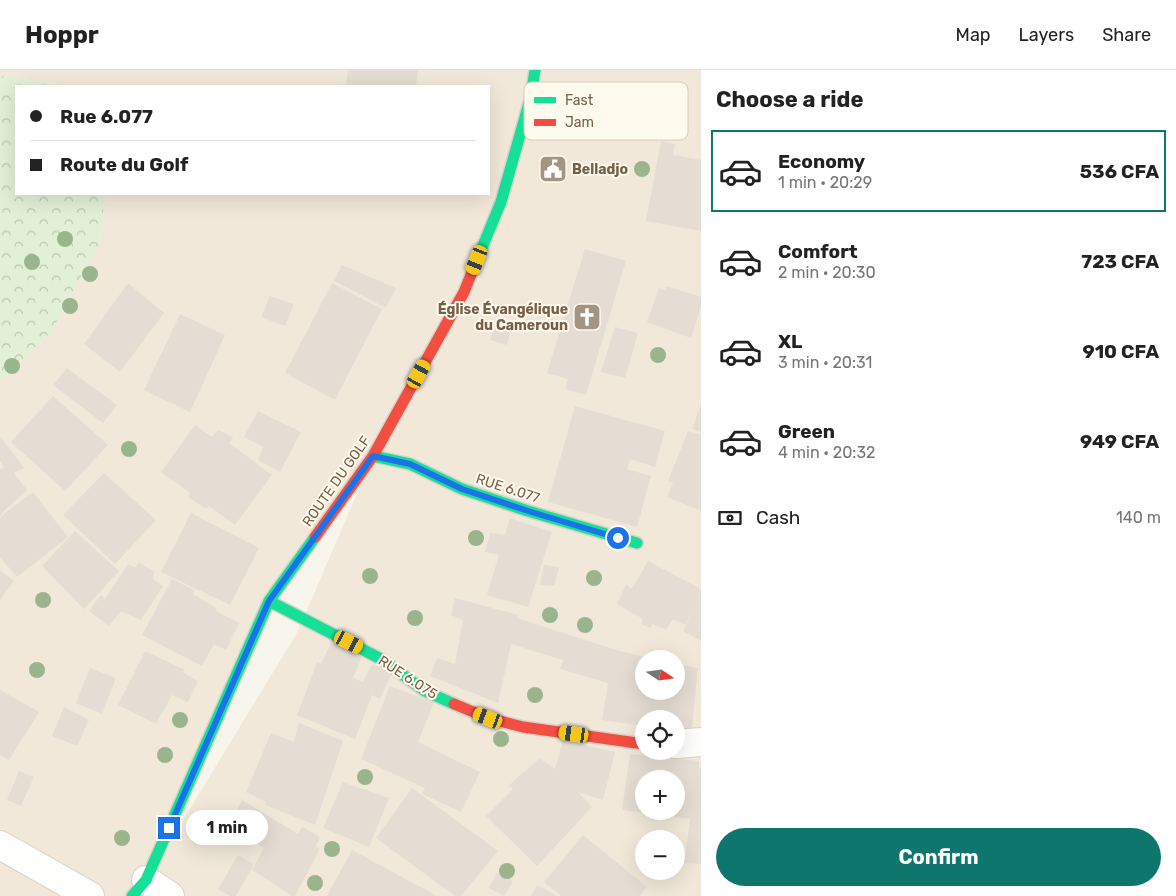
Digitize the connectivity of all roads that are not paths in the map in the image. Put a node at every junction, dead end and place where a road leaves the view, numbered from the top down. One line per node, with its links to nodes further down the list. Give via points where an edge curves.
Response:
1 (524, 121): 2 (main road, ROUTE DU GOLF, via 501,202 464,292)
2 (373, 456): 3 (main road, RUE 6.077, via 410,464 462,489); 4 (main road, ROUTE DU GOLF)
3 (637, 543)
4 (269, 601): 6 (main road, RUE 6.075, via 381,659 439,698 480,714 523,727); 9 (main road, ROUTE DU GOLF)
5 (701, 742): 7 (street)
6 (635, 743)
7 (685, 743)
8 (0, 845): 10 (street)
9 (139, 888): 11 (street)
10 (90, 896)
11 (170, 896)

